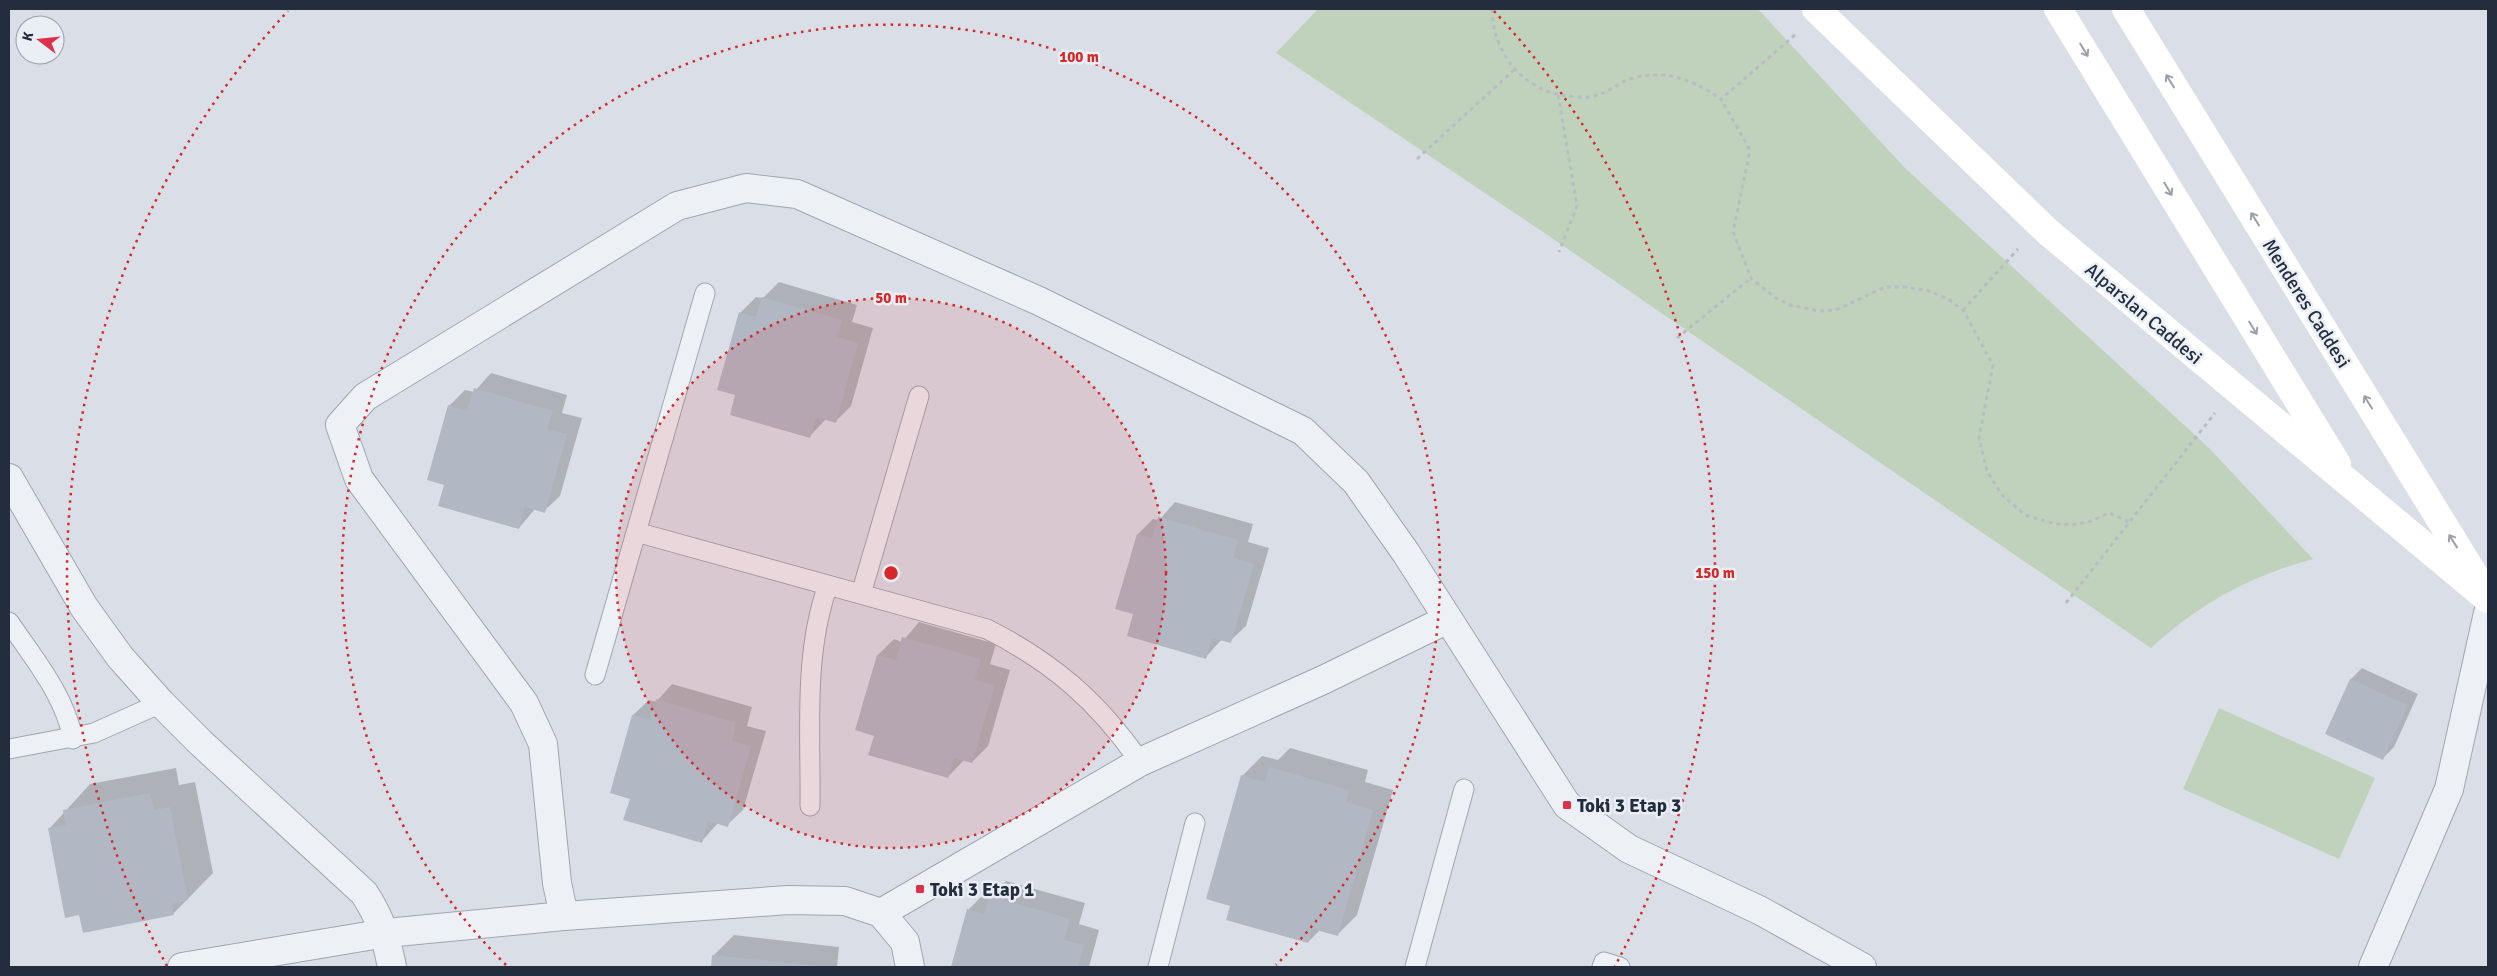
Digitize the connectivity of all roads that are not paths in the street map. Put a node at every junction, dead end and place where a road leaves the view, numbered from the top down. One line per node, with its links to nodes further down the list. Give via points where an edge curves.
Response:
1 (2058, 9): 7 (main road, one-way to 7)
2 (2126, 9): 11 (main road, Menderes Caddesi, one-way to 2)
3 (1819, 11): 7 (main road, Alparslan Caddesi, via 2040,225)
4 (706, 293): 8 (lane)
5 (918, 396): 10 (lane)
6 (9, 478): 16 (street, via 84,607 120,656)
7 (2348, 482): 11 (main road, Alparslan Caddesi)
8 (636, 532): 9 (lane); 15 (lane)
9 (828, 585): 10 (lane); 21 (lane, via 817,622 812,666)
10 (861, 594): 19 (lane, via 987,629 1020,646 1080,690 1122,736)
11 (2488, 598)
12 (2488, 613): 34 (street, via 2449,789)
13 (1448, 619): 19 (street, via 1323,680); 24 (street, via 1356,482 1303,431 1039,301 797,194 746,188 677,206 365,397 340,425 359,479 524,704 543,744 557,883); 33 (street, via 1567,805 1629,849 1760,910)
14 (9, 622): 17 (lane, via 57,695 65,710)
15 (595, 675)
16 (161, 703): 17 (lane, via 116,725); 25 (street, via 364,893)
17 (72, 739): 18 (lane)
18 (9, 749)
19 (1140, 762): 23 (street)
20 (1464, 789): 30 (lane)
21 (810, 806)
22 (1195, 823): 29 (lane)
23 (881, 913): 24 (street, via 845,901 788,900); 28 (street, via 905,942)
24 (564, 916): 25 (street)
25 (386, 933): 26 (street); 27 (street)
26 (182, 967)
27 (392, 967)
28 (910, 967)
29 (1158, 967)
30 (1415, 967)
31 (1602, 967): 32 (lane, via 1604,962)
32 (1620, 967)
33 (1862, 967)
34 (2373, 967)

